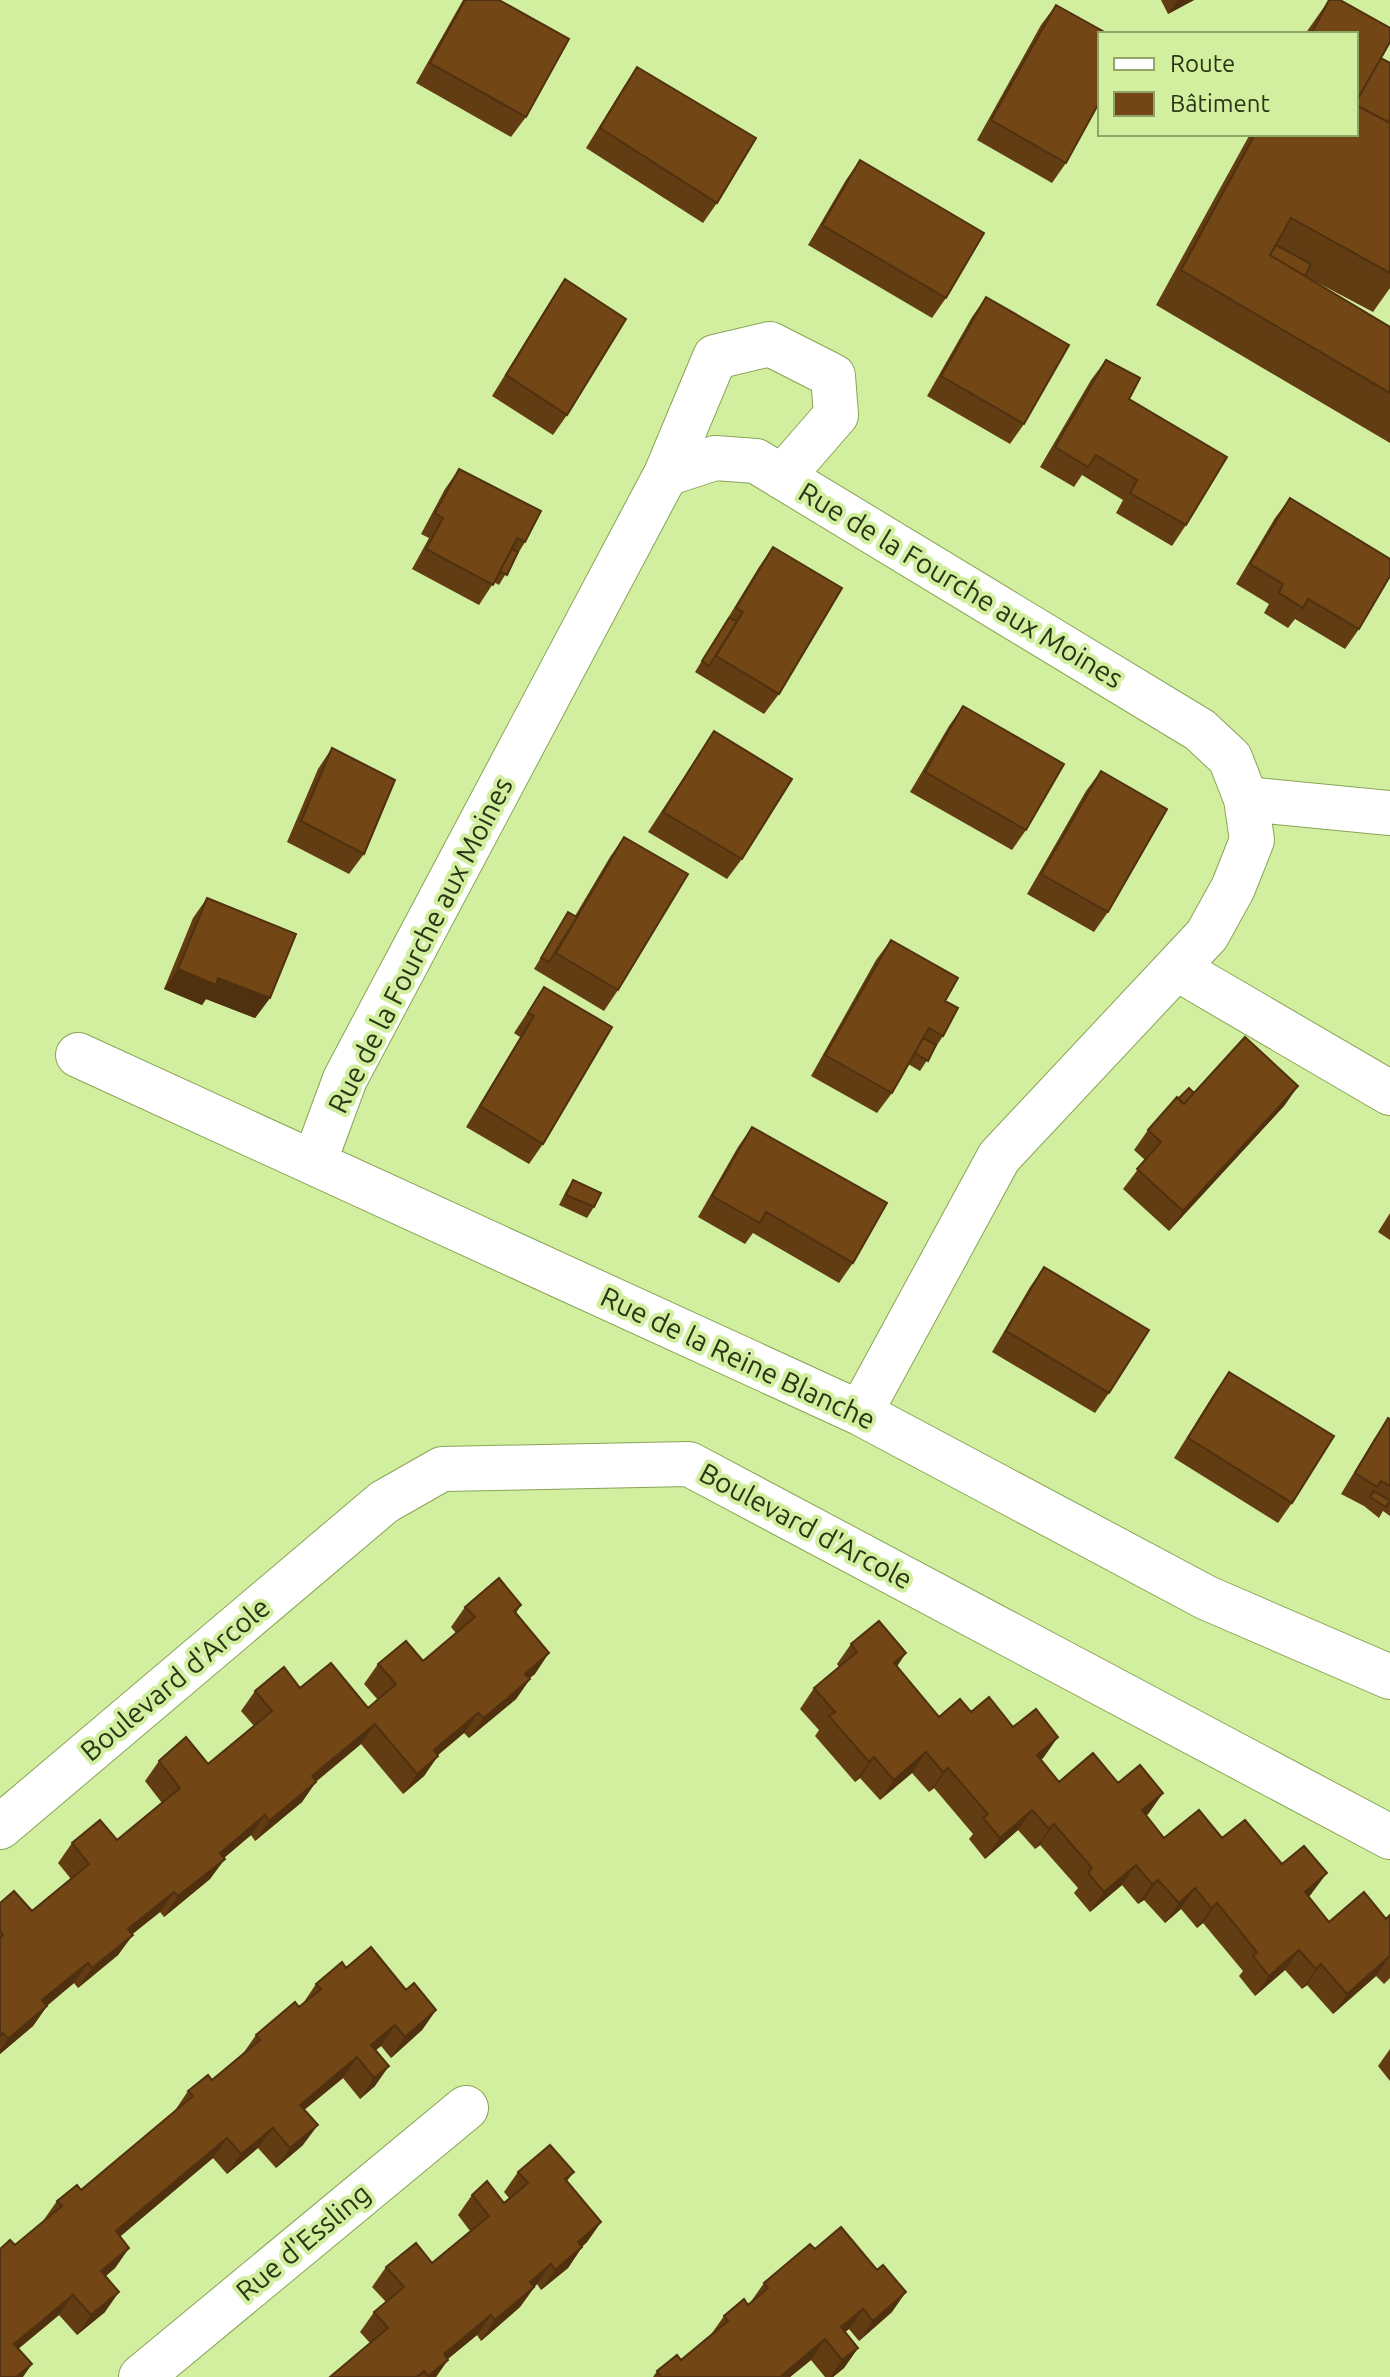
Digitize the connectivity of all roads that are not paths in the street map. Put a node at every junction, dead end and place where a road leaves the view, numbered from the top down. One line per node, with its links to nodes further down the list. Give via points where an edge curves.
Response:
1 (666, 474): 2 (street, Rue de la Fourche aux Moines, via 715,458 756,461); 2 (street, via 715,357 770,344 833,376 836,415); 8 (street, Rue de la Fourche aux Moines, via 345,1079)
2 (782, 477): 3 (street, Rue de la Fourche aux Moines, via 1200,730 1230,758)
3 (1246, 799): 4 (street); 5 (street, Rue de la Fourche aux Moines, via 1252,840 1233,888 1207,935)
4 (1390, 813)
5 (1176, 968): 7 (street); 9 (street, Rue de la Fourche aux Moines, via 999,1157)
6 (78, 1055): 8 (street, Rue de la Reine Blanche)
7 (1390, 1093)
8 (314, 1163): 9 (street, Rue de la Reine Blanche)
9 (860, 1413): 10 (street, Rue de la Reine Blanche, via 1207,1598)
10 (1390, 1677)
11 (0, 1827): 12 (street, Boulevard d'Arcole, via 384,1502 442,1469 689,1464)
12 (1390, 1837)
13 (466, 2108): 14 (street, Rue d'Essling)
14 (141, 2377)

